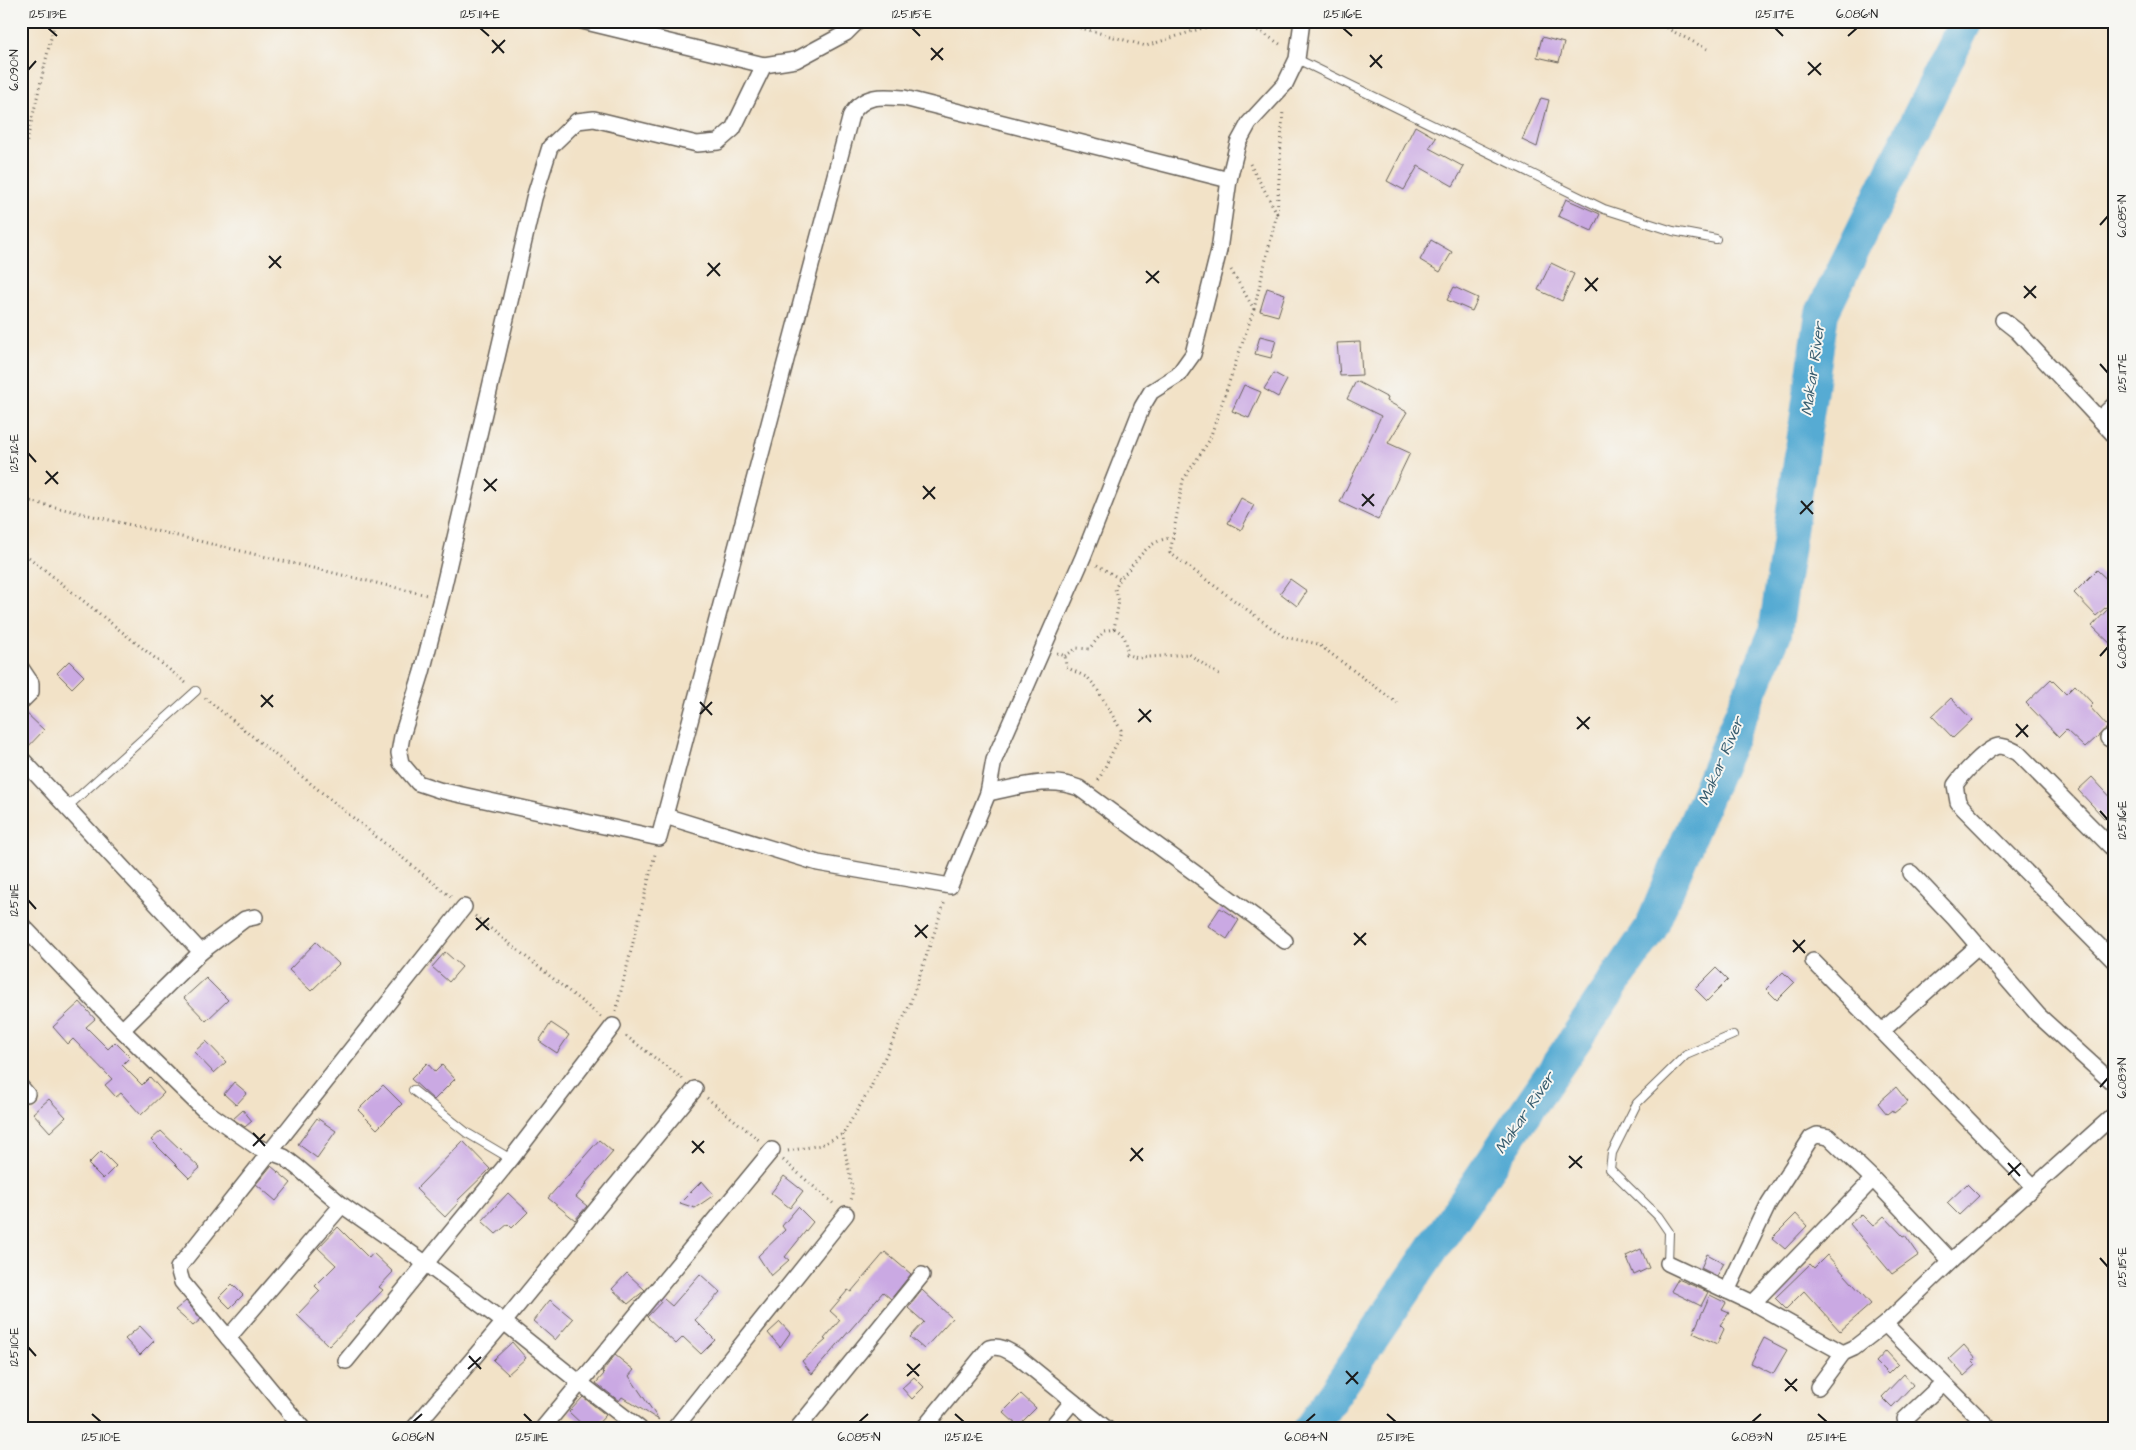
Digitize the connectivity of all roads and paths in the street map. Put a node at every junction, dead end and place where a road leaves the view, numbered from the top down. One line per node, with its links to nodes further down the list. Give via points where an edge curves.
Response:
1 (55, 21): 12 (path)
2 (582, 21): 9 (street)
3 (858, 21): 9 (street, via 846,33 796,60)
4 (1056, 21): 8 (path, via 1146,46 1215,24 1240,23 1280,43)
5 (1302, 21): 8 (street)
6 (1653, 21): 7 (path)
7 (1707, 48)
8 (1297, 59): 10 (street); 15 (lane, via 1604,209)
9 (764, 66): 27 (street, via 733,129 718,142 697,144 594,119 577,121 550,147 534,198)
10 (1284, 84): 11 (street, via 1248,123); 14 (path)
11 (1238, 143): 13 (street); 14 (path)
12 (21, 166)
13 (1229, 180): 16 (street); 40 (street, via 904,98 870,98 856,108)
14 (1277, 213): 17 (path)
15 (1716, 239)
16 (1219, 250): 17 (path); 25 (street, via 1193,354 1178,375 1151,392 1142,407)
17 (1254, 309): 23 (path, via 1208,441 1183,480)
18 (2003, 320): 20 (street)
19 (2115, 404): 20 (street)
20 (2099, 419): 21 (street)
21 (2115, 436)
22 (21, 499): 27 (path)
23 (1172, 538): 26 (path, via 1151,544); 35 (path, via 1170,553 1284,637 1318,644)
24 (21, 550): 33 (path)
25 (1083, 557): 26 (path); 29 (street)
26 (1120, 580): 28 (path, via 1116,589 1119,600)
27 (441, 598): 41 (street, via 402,736 399,753 408,772 418,783 440,790)
28 (1114, 628): 30 (path, via 1104,632 1089,649 1077,648); 32 (path, via 1121,632 1127,643 1126,654 1137,658 1188,654)
29 (1043, 648): 30 (path); 37 (street, via 994,760)
30 (1065, 656): 38 (path, via 1066,667 1088,678 1096,687 1121,730)
31 (21, 668): 34 (street, via 31,683 31,692)
32 (1219, 675)
33 (196, 691): 39 (lane); 45 (path)
34 (21, 702)
35 (1397, 703)
36 (21, 758): 39 (street)
37 (988, 793): 38 (street, via 1065,782); 44 (street)
38 (1091, 795): 48 (street)
39 (66, 808): 50 (street)
40 (665, 816): 41 (street); 44 (street, via 818,863)
41 (659, 838): 53 (path)
42 (2115, 851): 52 (street, via 2018,753 2009,748 1998,746 1989,750 1955,785 1958,802 1964,809)
43 (1910, 873): 49 (street)
44 (950, 886): 61 (path, via 910,1004 870,1089)
45 (464, 907): 53 (path); 63 (street)
46 (255, 917): 50 (street, via 245,919)
47 (21, 924): 54 (street)
48 (1285, 941)
49 (1978, 946): 55 (street); 57 (street, via 2038,1015)
50 (201, 952): 54 (street)
51 (1814, 961): 55 (street)
52 (2115, 962)
53 (613, 1026): 58 (path); 64 (street)
54 (122, 1030): 63 (street, via 203,1109 245,1139)
55 (1882, 1031): 66 (street)
56 (1733, 1035): 71 (lane, via 1686,1054 1665,1074 1637,1103 1612,1153 1610,1169 1658,1216 1669,1232)
57 (2115, 1085)
58 (696, 1089): 62 (path); 75 (street)
59 (413, 1090): 64 (lane, via 467,1133)
60 (2115, 1114): 66 (street)
61 (843, 1134): 62 (path, via 821,1145); 68 (path, via 843,1148 854,1193)
62 (772, 1150): 68 (path); 80 (street)
63 (270, 1152): 67 (street, via 284,1157); 77 (street, via 178,1268 182,1282)
64 (511, 1160): 70 (street)
65 (1872, 1180): 69 (street); 73 (street, via 1828,1137 1817,1135 1810,1138 1769,1203); 74 (street)
66 (2033, 1186): 69 (street)
67 (342, 1205): 70 (street); 77 (street)
68 (846, 1214): 89 (street)
69 (1951, 1261): 76 (street)
70 (425, 1263): 75 (street); 79 (street)
71 (1668, 1263): 73 (street)
72 (922, 1275): 90 (street)
73 (1727, 1291): 74 (street)
74 (1753, 1303): 78 (street)
75 (504, 1322): 80 (street); 86 (street)
76 (1885, 1324): 78 (street); 81 (street)
77 (228, 1338): 85 (street)
78 (1843, 1353): 82 (street)
79 (346, 1360)
80 (580, 1383): 87 (street); 88 (street)
81 (1943, 1383): 84 (street); 94 (street)
82 (1818, 1387)
83 (1072, 1402): 91 (street, via 1017,1356 995,1346 989,1348); 92 (street); 93 (street)
84 (1905, 1419)
85 (303, 1429)
86 (412, 1429)
87 (542, 1429)
88 (640, 1429)
89 (674, 1429)
90 (797, 1429)
91 (923, 1429)
92 (1050, 1429)
93 (1107, 1429)
94 (1990, 1429)

